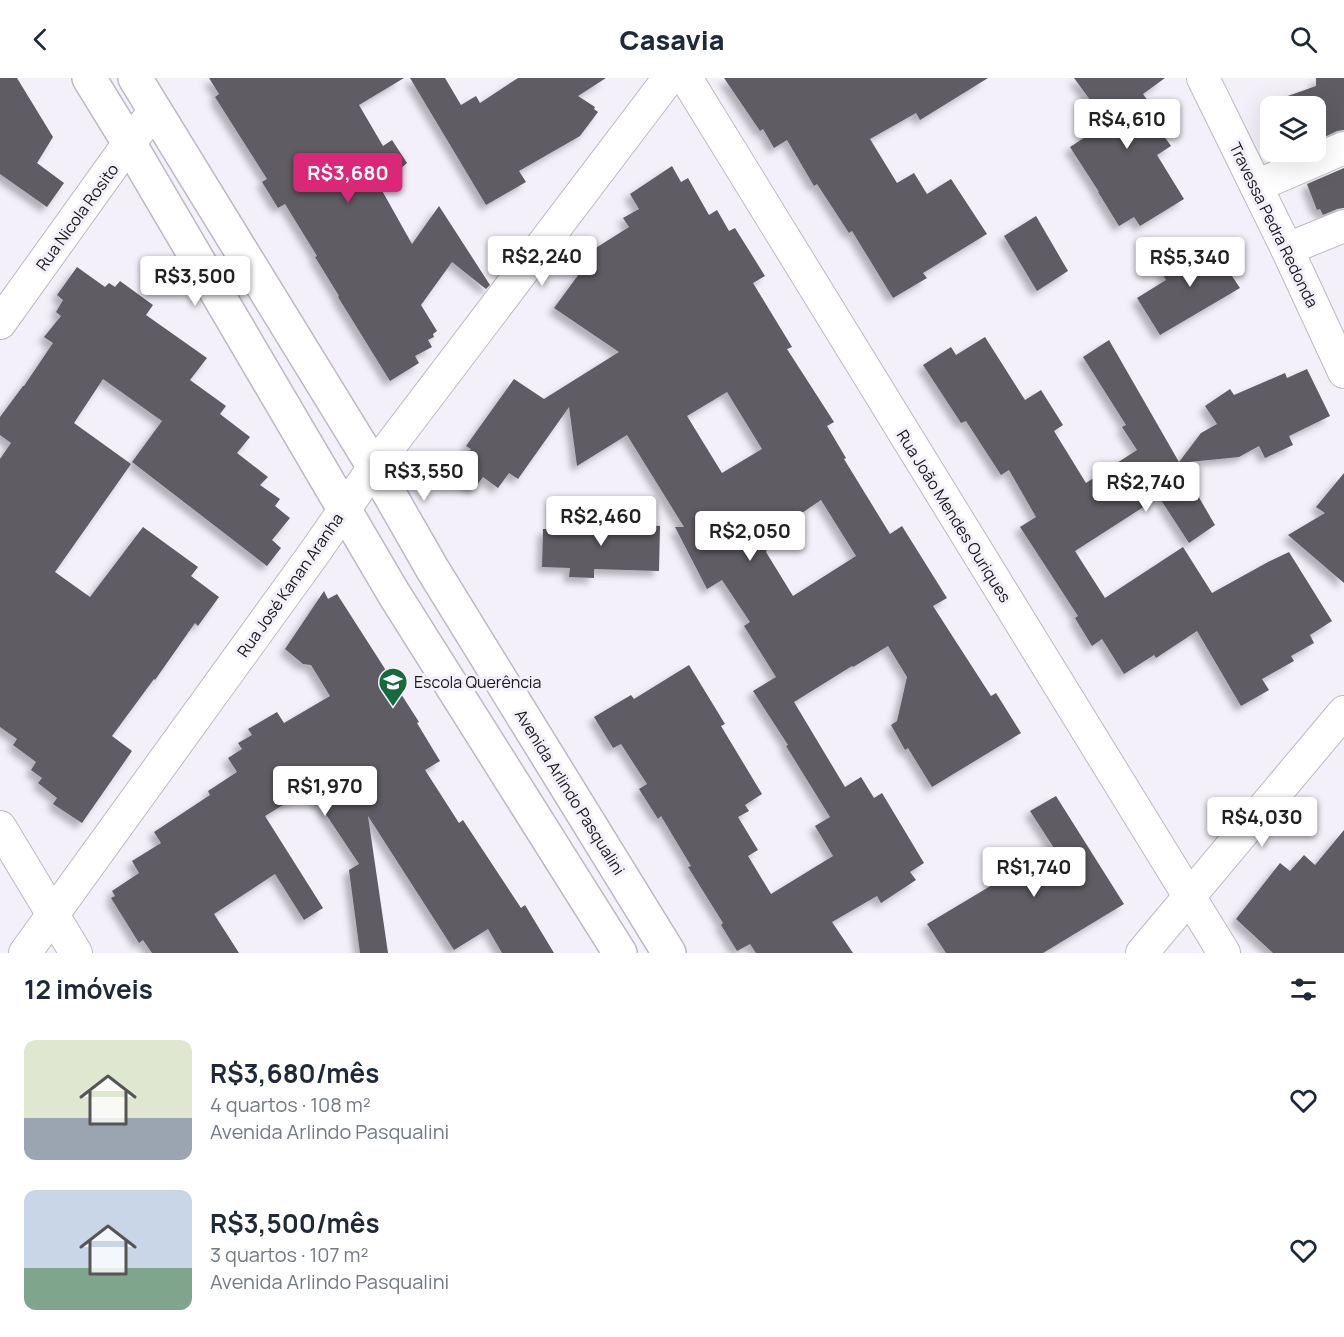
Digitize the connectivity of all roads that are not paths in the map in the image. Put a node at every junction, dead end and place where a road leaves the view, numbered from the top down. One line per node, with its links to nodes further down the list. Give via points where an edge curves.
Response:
1 (89, 78): 7 (street)
2 (135, 78): 6 (street, Avenida Arlindo Pasqualini)
3 (669, 78): 14 (street, Rua José Kanan Aranha)
4 (686, 78): 18 (street, Rua João Mendes Ouriques)
5 (1203, 78): 9 (street, Travessa Pedra Redonda)
6 (155, 111): 7 (street, Rua Nicola Rosito); 14 (street, Avenida Arlindo Pasqualini)
7 (129, 143): 12 (street, Rua Nicola Rosito); 15 (street)
8 (1344, 148): 9 (street)
9 (1256, 186): 11 (street, Travessa Pedra Redonda)
10 (1344, 226): 11 (street)
11 (1287, 249): 13 (street, Travessa Pedra Redonda)
12 (0, 323)
13 (1344, 372)
14 (374, 467): 15 (street, Rua José Kanan Aranha); 23 (street, Avenida Arlindo Pasqualini, via 433,570)
15 (344, 510): 19 (street, Rua José Kanan Aranha); 22 (street)
16 (1344, 712): 18 (street)
17 (0, 827): 19 (street)
18 (1189, 897): 24 (street); 25 (street, Rua João Mendes Ouriques)
19 (53, 914): 20 (street, Rua José Kanan Aranha); 21 (street)
20 (24, 953)
21 (76, 953)
22 (620, 953)
23 (669, 953)
24 (1142, 953)
25 (1224, 953)

